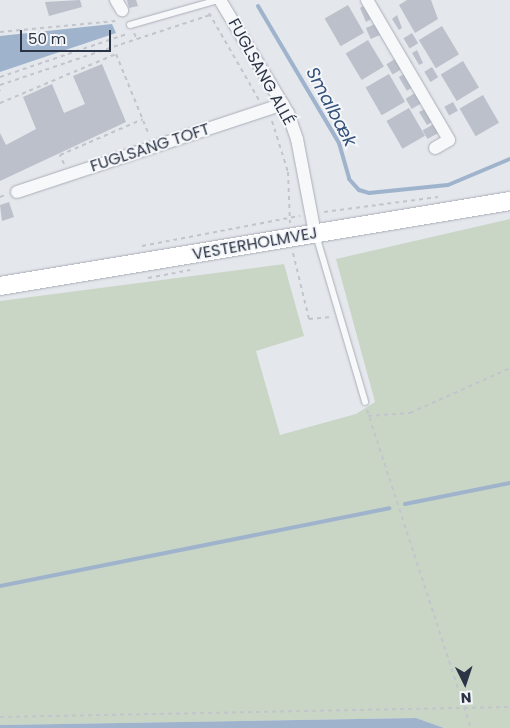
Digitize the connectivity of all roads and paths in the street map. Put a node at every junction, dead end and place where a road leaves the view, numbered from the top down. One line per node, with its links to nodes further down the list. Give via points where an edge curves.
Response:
1 (219, 0): 4 (lane); 13 (street, FUGLSANG ALLÉ)
2 (367, 0): 16 (street, via 449,140)
3 (119, 10): 5 (path)
4 (130, 24)
5 (0, 32)
6 (134, 32): 10 (path)
7 (137, 39): 8 (path)
8 (104, 50): 9 (path); 11 (path)
9 (107, 58): 12 (path); 14 (path, via 116,54)
10 (0, 77)
11 (0, 85)
12 (0, 102)
13 (283, 104): 15 (street, FUGLSANG TOFT); 21 (street, FUGLSANG ALLÉ, via 298,138)
14 (143, 119): 15 (path); 17 (path, via 60,154)
15 (154, 146): 17 (street, FUGLSANG TOFT)
16 (435, 148)
17 (69, 174): 18 (street, FUGLSANG TOFT)
18 (17, 192)
19 (445, 196): 21 (path)
20 (510, 201): 22 (street, VESTERHOLMVEJ)
21 (313, 214): 22 (street, FUGLSANG ALLÉ); 24 (path, via 206,231)
22 (315, 233): 23 (street, VESTERHOLMVEJ); 26 (lane)
23 (291, 238): 25 (street, VESTERHOLMVEJ); 26 (path, via 309,319)
24 (135, 248)
25 (0, 286)
26 (338, 316): 28 (lane)
27 (510, 368): 29 (path, via 410,413)
28 (365, 402): 29 (path)
29 (368, 416): 31 (path)
30 (510, 707): 31 (path)
31 (465, 709): 32 (path); 33 (path)
32 (0, 717)
33 (471, 728)

